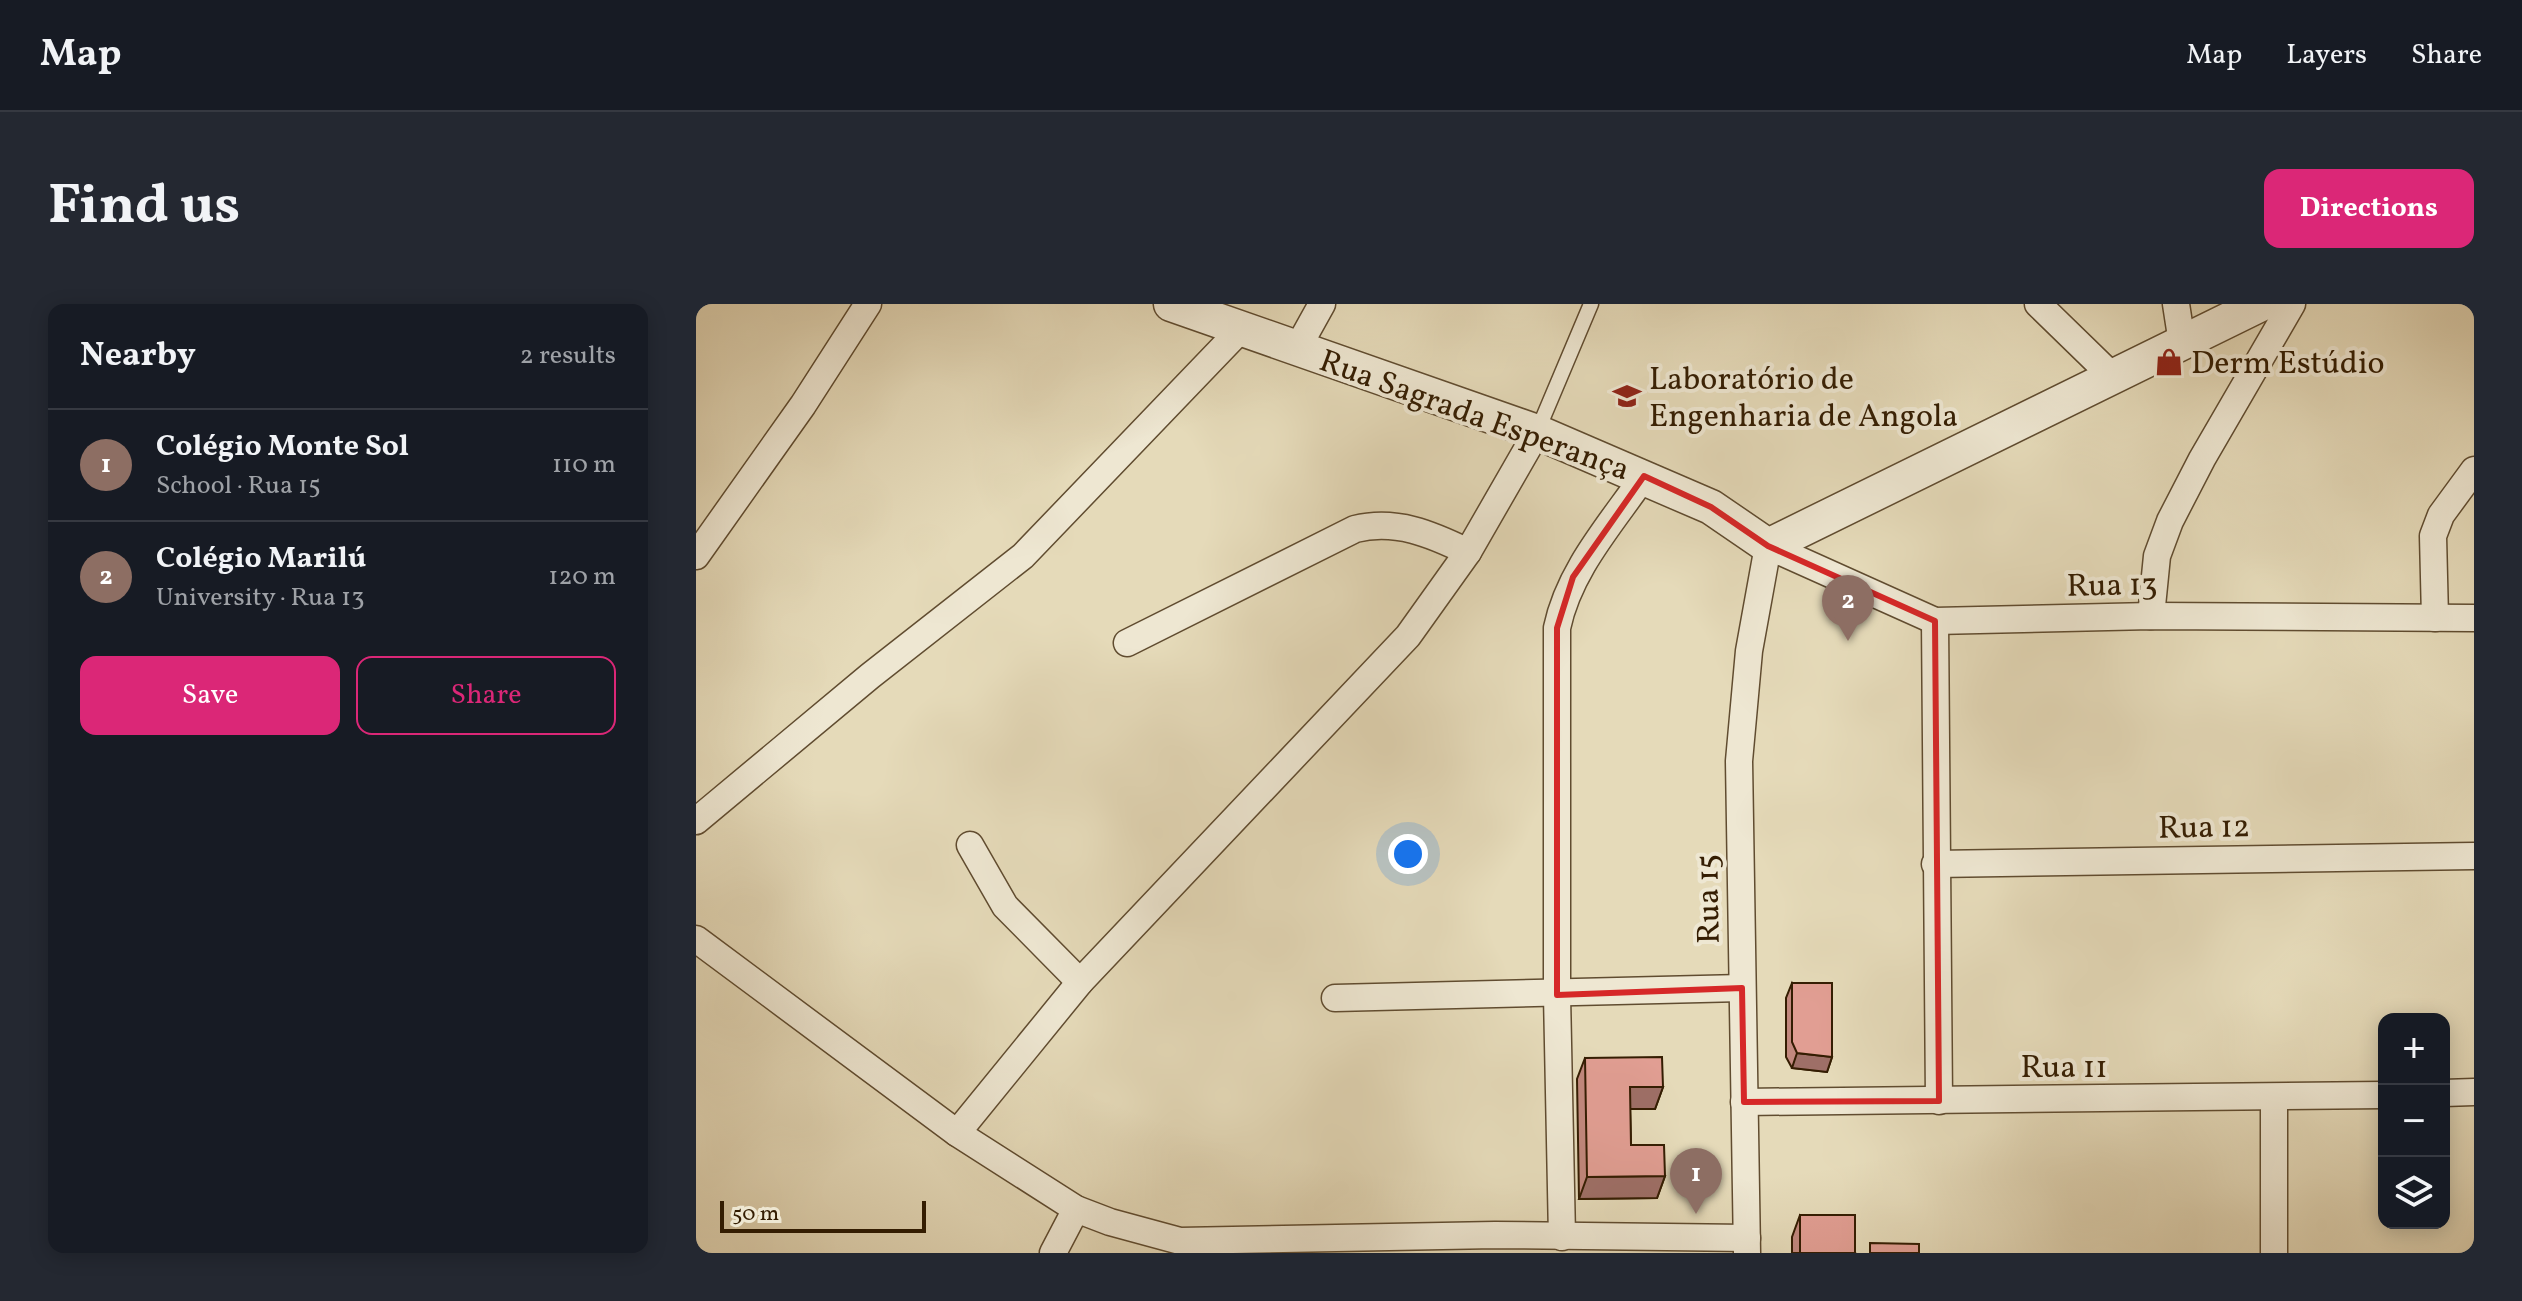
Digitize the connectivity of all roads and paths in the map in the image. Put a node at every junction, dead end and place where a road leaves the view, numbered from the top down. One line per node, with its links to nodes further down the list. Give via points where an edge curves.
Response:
1 (868, 304): 18 (street)
2 (1171, 304): 9 (street, Rua Sagrada Esperança)
3 (1322, 304): 11 (street)
4 (1591, 304): 13 (lane)
5 (2038, 304): 12 (street)
6 (2176, 304): 10 (street)
7 (2261, 304): 10 (street)
8 (2292, 304): 19 (street, via 2170,521 2157,556)
9 (1240, 330): 11 (street, Rua Sagrada Esperança); 24 (street, via 1023,556)
10 (2182, 343): 12 (street)
11 (1297, 349): 13 (street, Rua Sagrada Esperança)
12 (2112, 376): 16 (street)
13 (1537, 432): 15 (street, Rua Sagrada Esperança); 17 (street)
14 (2474, 470): 20 (street, via 2441,515 2433,536)
15 (1644, 476): 16 (street, Rua Sagrada Esperança, via 1711,507); 31 (street, via 1573,577 1557,628)
16 (1768, 546): 22 (street, Rua 13); 30 (street, Rua 15, via 1742,706)
17 (1468, 552): 23 (street, via 1427,533 1379,523 1355,529); 29 (street, via 1408,636)
18 (696, 556)
19 (2151, 616): 20 (street, Rua 13); 22 (street, Rua 13)
20 (2435, 618): 21 (street, Rua 13)
21 (2474, 618)
22 (1935, 621): 27 (street)
23 (1127, 643)
24 (696, 821)
25 (970, 845): 29 (street, via 1005,906)
26 (2474, 856): 27 (street, Rua 12)
27 (1935, 864): 37 (street)
28 (696, 939): 39 (street)
29 (1080, 982): 39 (street)
30 (1742, 988): 31 (street); 38 (street, Rua 15)
31 (1557, 995): 32 (street); 41 (street)
32 (1335, 998)
33 (2474, 1092): 34 (street)
34 (2450, 1093)
35 (2378, 1095): 36 (street, Rua 11)
36 (2274, 1099): 37 (street, Rua 11); 46 (street)
37 (1939, 1101): 38 (street, Rua 11)
38 (1744, 1102): 43 (street, Rua 15)
39 (957, 1133): 40 (street)
40 (1076, 1209): 44 (street); 45 (street)
41 (1562, 1237): 42 (street); 43 (street)
42 (1494, 1244): 44 (street)
43 (1747, 1245)
44 (1180, 1247)
45 (1053, 1253)
46 (2274, 1253)

